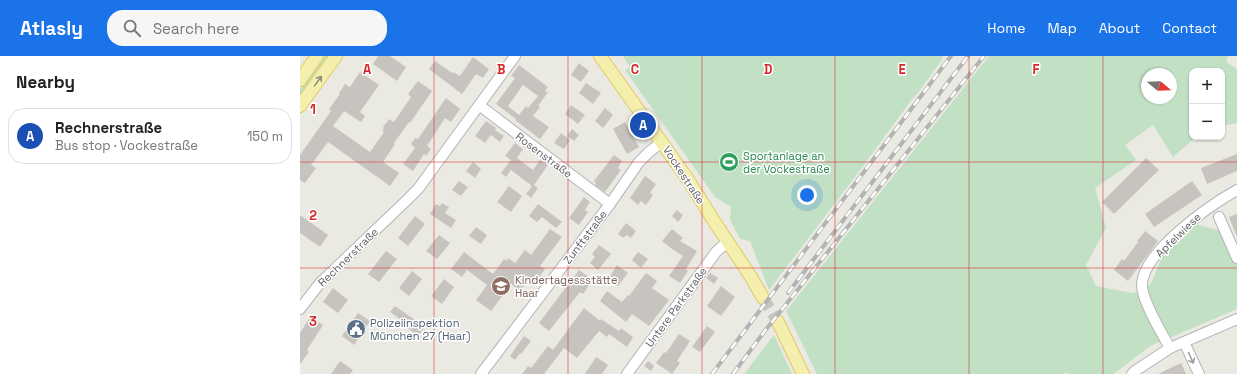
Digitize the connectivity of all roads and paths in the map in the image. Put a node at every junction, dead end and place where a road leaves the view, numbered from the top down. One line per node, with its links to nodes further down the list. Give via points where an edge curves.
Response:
1 (317, 56): 5 (main road)
2 (336, 56): 7 (main road, one-way to 2)
3 (515, 56): 6 (street, Rechnerstraße)
4 (600, 56): 8 (main road, Vockestraße)
5 (300, 80)
6 (479, 105): 11 (street, Rosenstraße); 17 (street, Rechnerstraße, via 418,189 325,278)
7 (300, 106)
8 (662, 142): 11 (street, Zunftstraße, via 639,162); 14 (main road, Vockestraße)
9 (1237, 190): 10 (street, Apfelwiese)
10 (1218, 200): 12 (street, Apfelwiese); 13 (street, Apfelwiese)
11 (610, 204): 22 (street, Zunftstraße)
12 (1204, 210): 13 (street, Apfelwiese); 21 (street, Apfelwiese, via 1159,251 1143,280 1142,288 1148,307)
13 (1219, 217): 15 (street, Apfelwiese)
14 (728, 242): 16 (main road, Vockestraße); 23 (street, Untere Parkstraße, via 716,252)
15 (1237, 258)
16 (763, 298)
17 (300, 309)
18 (1237, 319): 20 (street)
19 (778, 322): 24 (main road)
20 (1184, 342): 21 (street); 26 (street, one-way to 26)
21 (1170, 348): 25 (street)
22 (481, 374)
23 (627, 374)
24 (804, 374)
25 (1132, 374)
26 (1199, 374)

